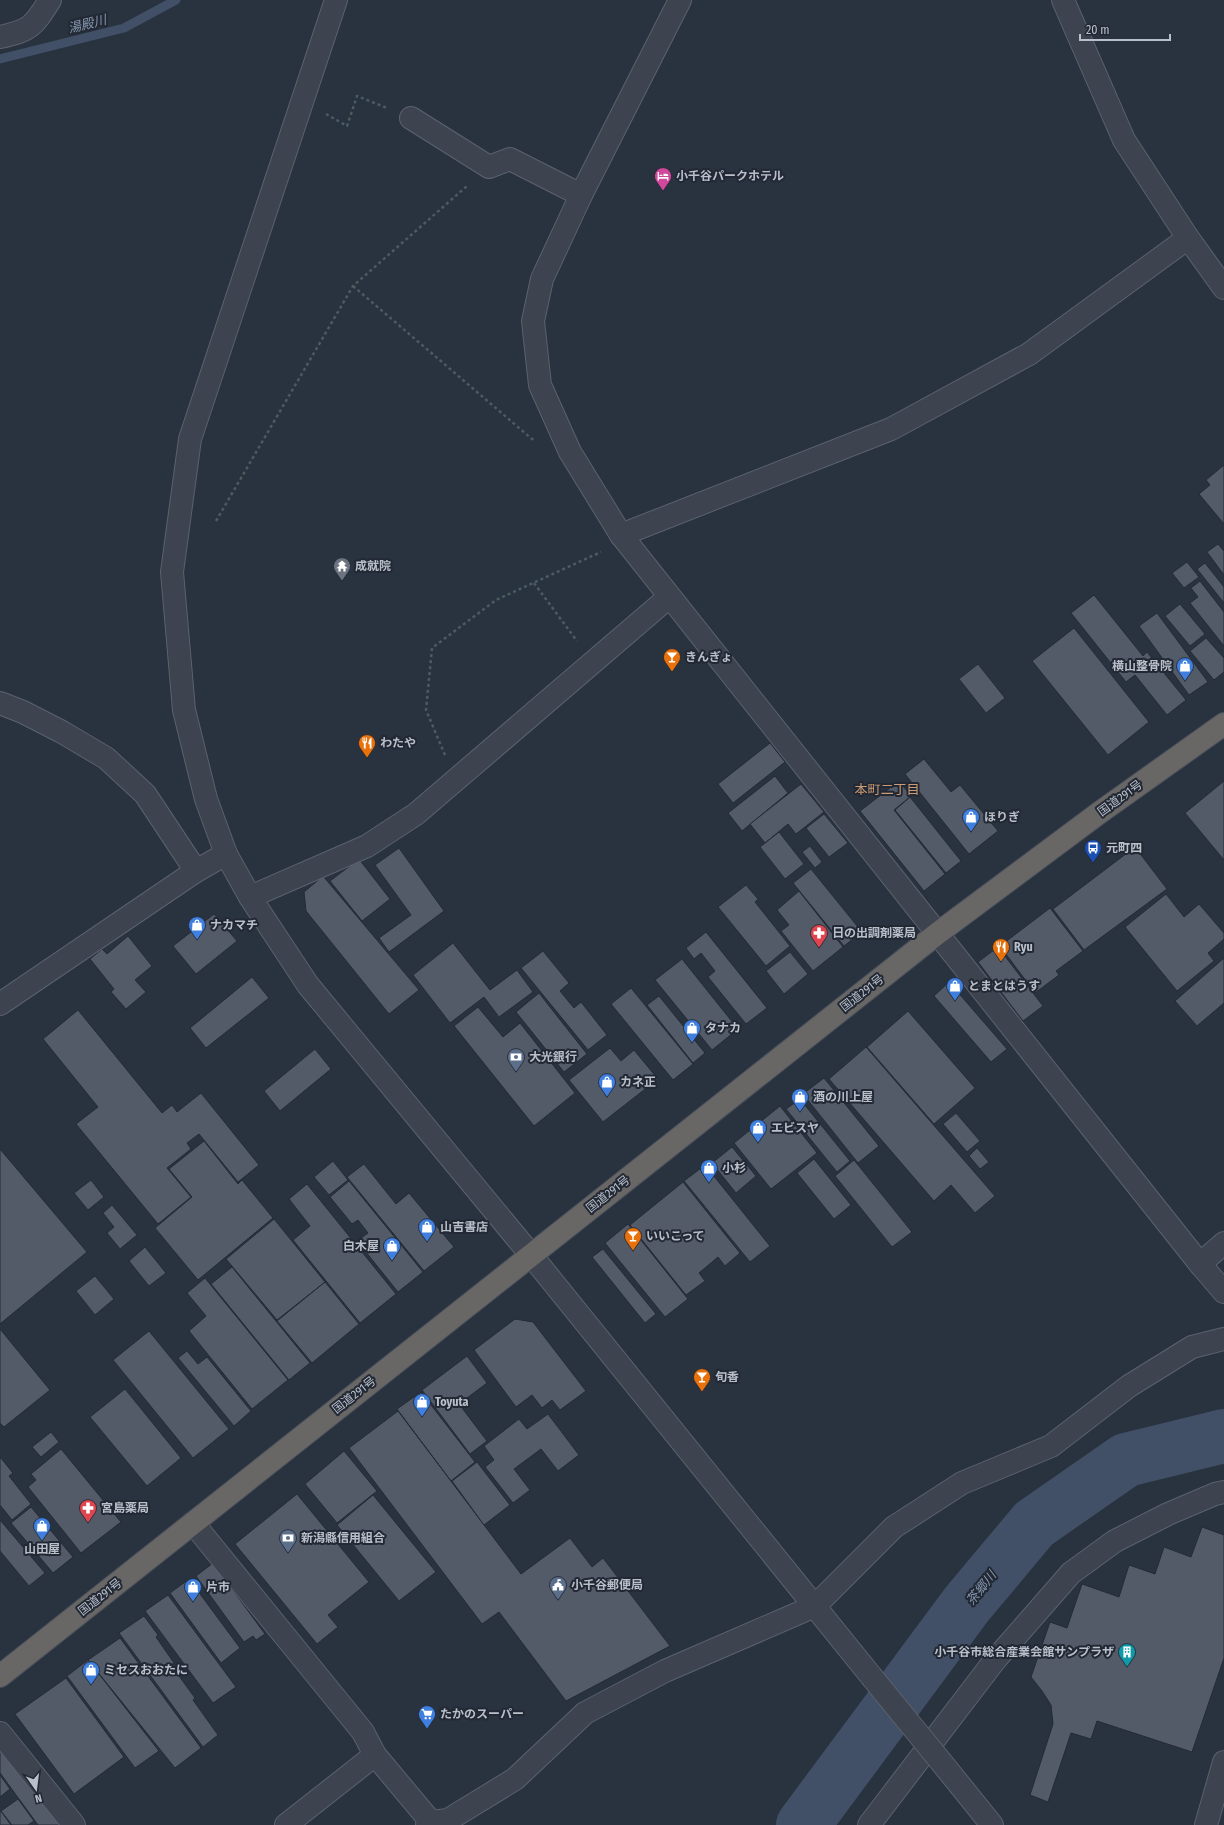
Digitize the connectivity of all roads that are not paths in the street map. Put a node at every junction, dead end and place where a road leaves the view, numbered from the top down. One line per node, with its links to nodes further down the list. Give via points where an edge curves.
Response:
1 (50, 0): 5 (street, via 36,23 22,32)
2 (336, 0): 14 (street, via 190,439 172,572 184,710 206,799)
3 (680, 0): 7 (street)
4 (1063, 0): 8 (street, via 1124,140)
5 (0, 37)
6 (411, 118): 7 (street, via 489,167 510,159)
7 (580, 195): 10 (street, via 542,279 533,321 540,385 570,452)
8 (1188, 238): 9 (street); 10 (street, via 1029,354 891,429)
9 (1224, 288)
10 (623, 538): 11 (street)
11 (669, 597): 16 (street, via 416,814 367,846); 17 (street)
12 (0, 703): 15 (street, via 62,732 106,758 145,794)
13 (1224, 724): 17 (highway, 国道291号)
14 (226, 854): 15 (street); 16 (street)
15 (196, 871): 18 (street)
16 (250, 897): 20 (street, via 308,985)
17 (938, 933): 20 (highway, 国道291号); 21 (street)
18 (0, 1004)
19 (1224, 1243): 21 (street)
20 (531, 1255): 25 (highway, 国道291号); 26 (street)
21 (1200, 1264): 22 (street)
22 (1224, 1292)
23 (1224, 1339): 26 (street, via 1192,1347 1129,1386 1051,1446 962,1483 894,1528)
24 (1224, 1492): 34 (street, via 1168,1514 1115,1541 1071,1573 995,1660)
25 (193, 1523): 27 (highway, 国道291号); 29 (street, via 363,1732)
26 (814, 1606): 31 (street, via 666,1671 585,1713 515,1780 448,1820); 35 (street, bridge)
27 (0, 1676)
28 (0, 1733): 32 (street)
29 (375, 1754): 31 (street); 33 (street)
30 (1222, 1773): 36 (street)
31 (429, 1824)
32 (74, 1825)
33 (286, 1825)
34 (869, 1825)
35 (992, 1825)
36 (1206, 1825)

